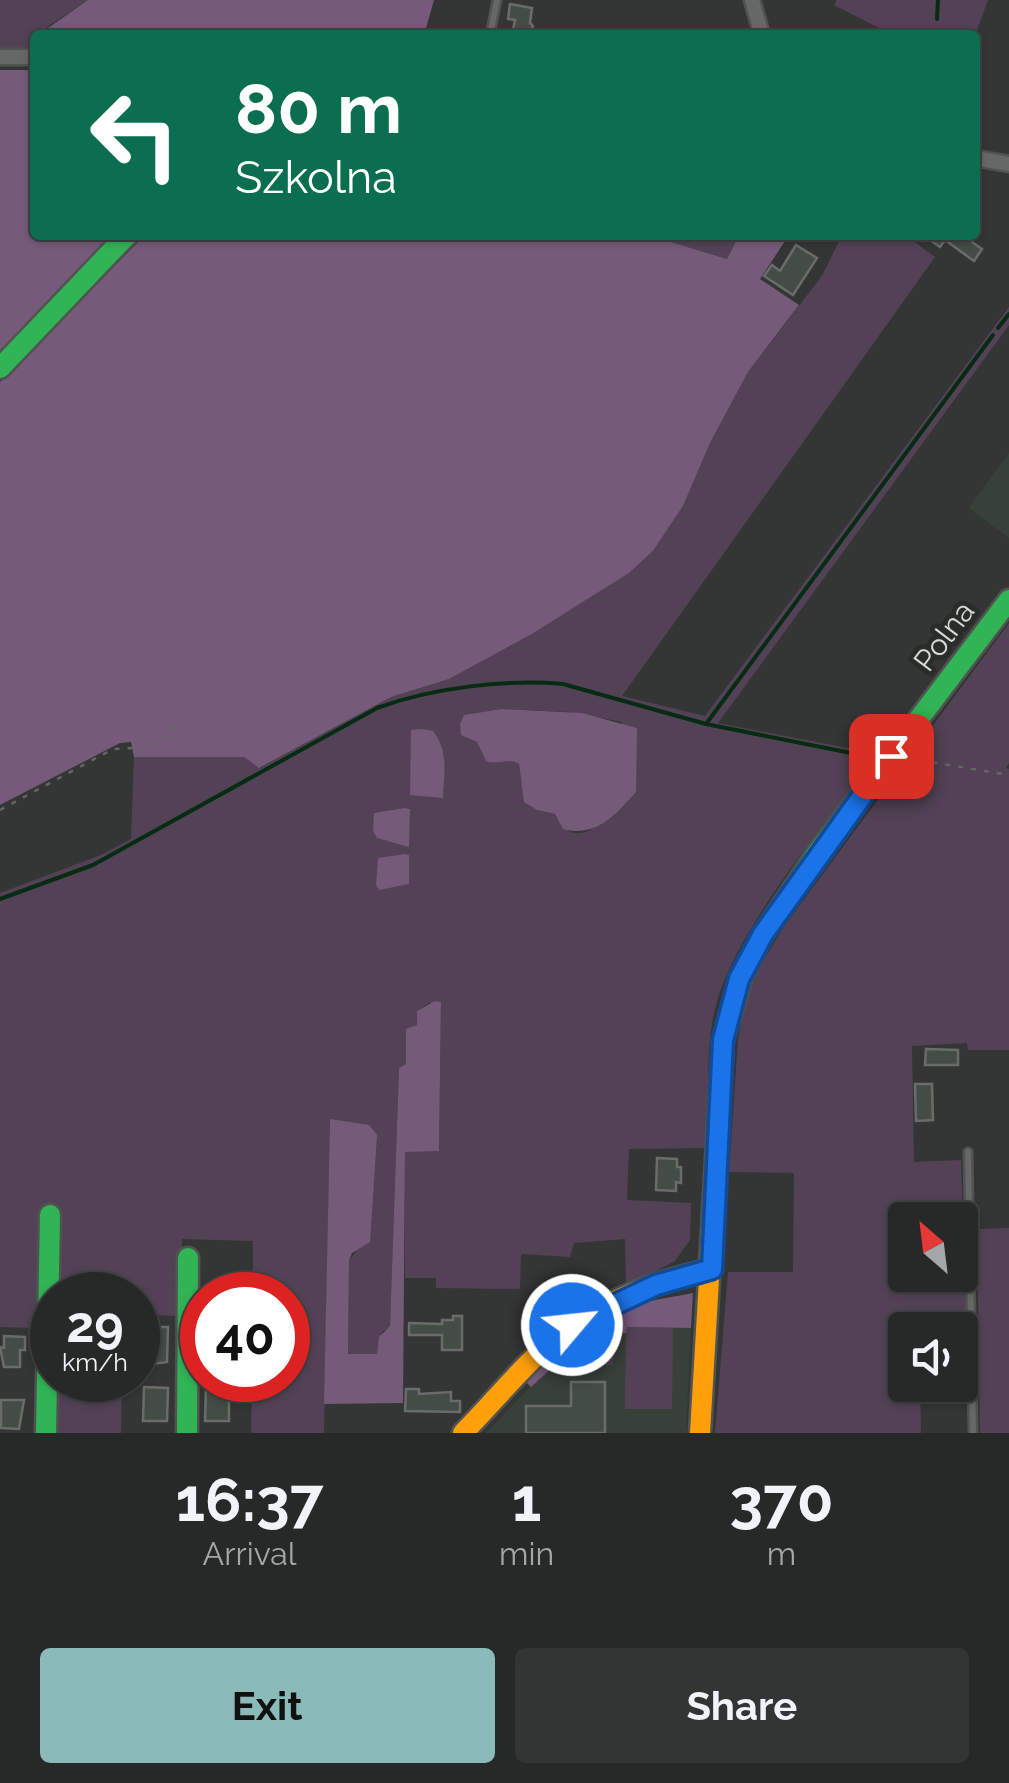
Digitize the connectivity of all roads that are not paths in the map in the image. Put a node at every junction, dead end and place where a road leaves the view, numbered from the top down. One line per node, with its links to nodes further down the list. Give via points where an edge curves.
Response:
1 (497, 0): 3 (lane)
2 (752, 0): 4 (street)
3 (491, 30)
4 (761, 30)
5 (30, 57): 6 (street)
6 (0, 58)
7 (980, 159): 8 (street)
8 (1009, 164)
9 (122, 240): 10 (street)
10 (0, 368)
11 (1009, 600): 15 (street, Polna, via 784,903 739,979 723,1040)
12 (968, 1152): 20 (lane)
13 (50, 1215): 16 (street)
14 (188, 1258): 17 (street)
15 (712, 1269): 18 (street, via 656,1285 572,1325); 19 (street, Polna)
16 (46, 1433)
17 (186, 1433)
18 (463, 1433)
19 (700, 1433)
20 (974, 1433)

